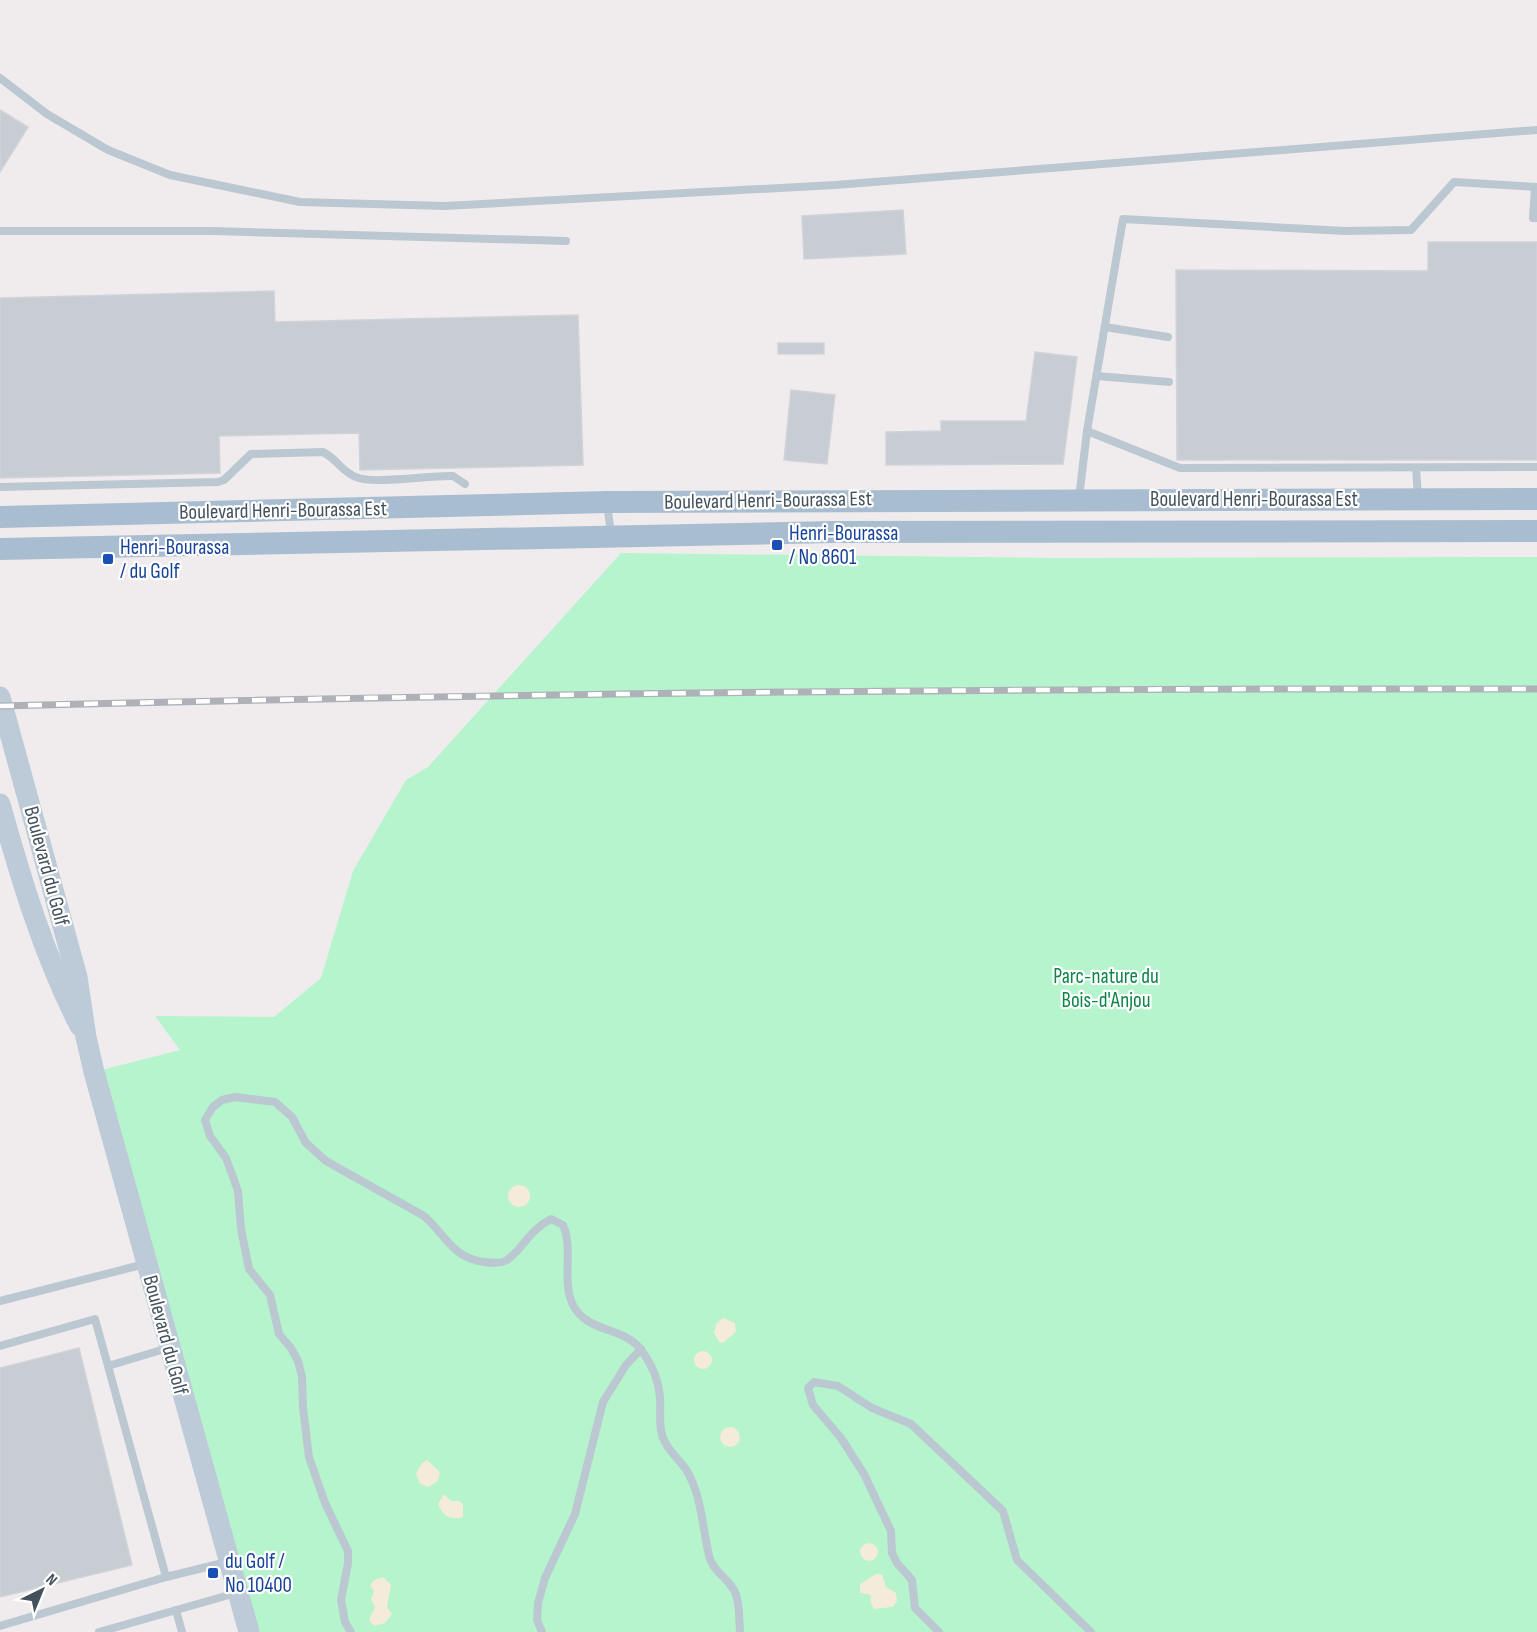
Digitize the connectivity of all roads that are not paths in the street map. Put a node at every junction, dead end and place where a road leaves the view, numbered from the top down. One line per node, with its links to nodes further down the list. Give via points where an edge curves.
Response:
1 (0, 78): 2 (lane, via 47,114 108,150 170,175 300,202 445,206 835,185)
2 (1537, 130)
3 (1536, 187): 4 (lane, via 1533,218); 7 (lane, via 1454,182 1411,230 1345,231 1123,219)
4 (1537, 218)
5 (0, 231): 6 (lane, via 214,231)
6 (566, 242)
7 (1105, 327): 8 (lane); 9 (lane)
8 (1168, 338)
9 (1097, 376): 10 (lane); 11 (lane)
10 (1169, 382)
11 (1087, 431): 13 (lane, via 1180,468); 16 (lane)
12 (1537, 467): 13 (lane)
13 (1416, 468): 17 (lane)
14 (465, 484): 15 (lane, via 453,476 363,480 323,452 251,454 218,482)
15 (0, 487)
16 (1079, 499): 17 (main road, Boulevard Henri-Bourassa Est); 19 (main road, Boulevard Henri-Bourassa Est, via 1052,504)
17 (1418, 499): 18 (main road, Boulevard Henri-Bourassa Est)
18 (1537, 499)
19 (607, 502): 20 (main road, Boulevard Henri-Bourassa Est); 22 (lane)
20 (0, 517)
21 (1537, 531): 22 (main road, Boulevard Henri-Bourassa Est, via 1053,527)
22 (612, 535): 23 (main road, Boulevard Henri-Bourassa Est)
23 (0, 549)
24 (0, 697): 26 (street, Boulevard du Golf, via 77,977)
25 (0, 804): 26 (street, Boulevard du Golf, via 60,985)
26 (86, 1037): 27 (street, Boulevard du Golf)
27 (147, 1264): 28 (lane); 30 (street, Boulevard du Golf)
28 (0, 1301)
29 (0, 1346): 32 (lane, via 95,1319)
30 (170, 1347): 32 (lane); 33 (street, Boulevard du Golf)
31 (641, 1349): 41 (lane, via 628,1338 602,1330 577,1313 569,1288 568,1236 558,1221 551,1219 540,1224 506,1261 472,1261 450,1247 424,1216 326,1161 306,1143 292,1117 275,1102 235,1097 213,1107 205,1120 214,1144 226,1158 238,1191 249,1269 270,1295 279,1334 291,1348 300,1369 309,1457 348,1551 341,1592); 42 (lane, via 621,1371 603,1402 575,1514 540,1594 537,1620); 43 (lane, via 659,1384 664,1441 692,1483 711,1562 735,1591)
32 (108, 1366): 34 (lane)
33 (229, 1562): 34 (lane); 35 (street, Boulevard du Golf)
34 (166, 1577): 37 (lane)
35 (238, 1592): 36 (lane); 40 (street, Boulevard du Golf)
36 (176, 1610): 38 (lane); 39 (lane)
37 (0, 1626)
38 (99, 1632)
39 (182, 1632)
40 (249, 1632)
41 (351, 1632)
42 (542, 1632)
43 (740, 1632)
44 (939, 1632): 45 (lane, via 915,1608 912,1580 892,1553 891,1531 864,1474 813,1405 808,1388 814,1383 838,1386 872,1408 911,1424 1003,1511 1017,1560)
45 (1091, 1632)

